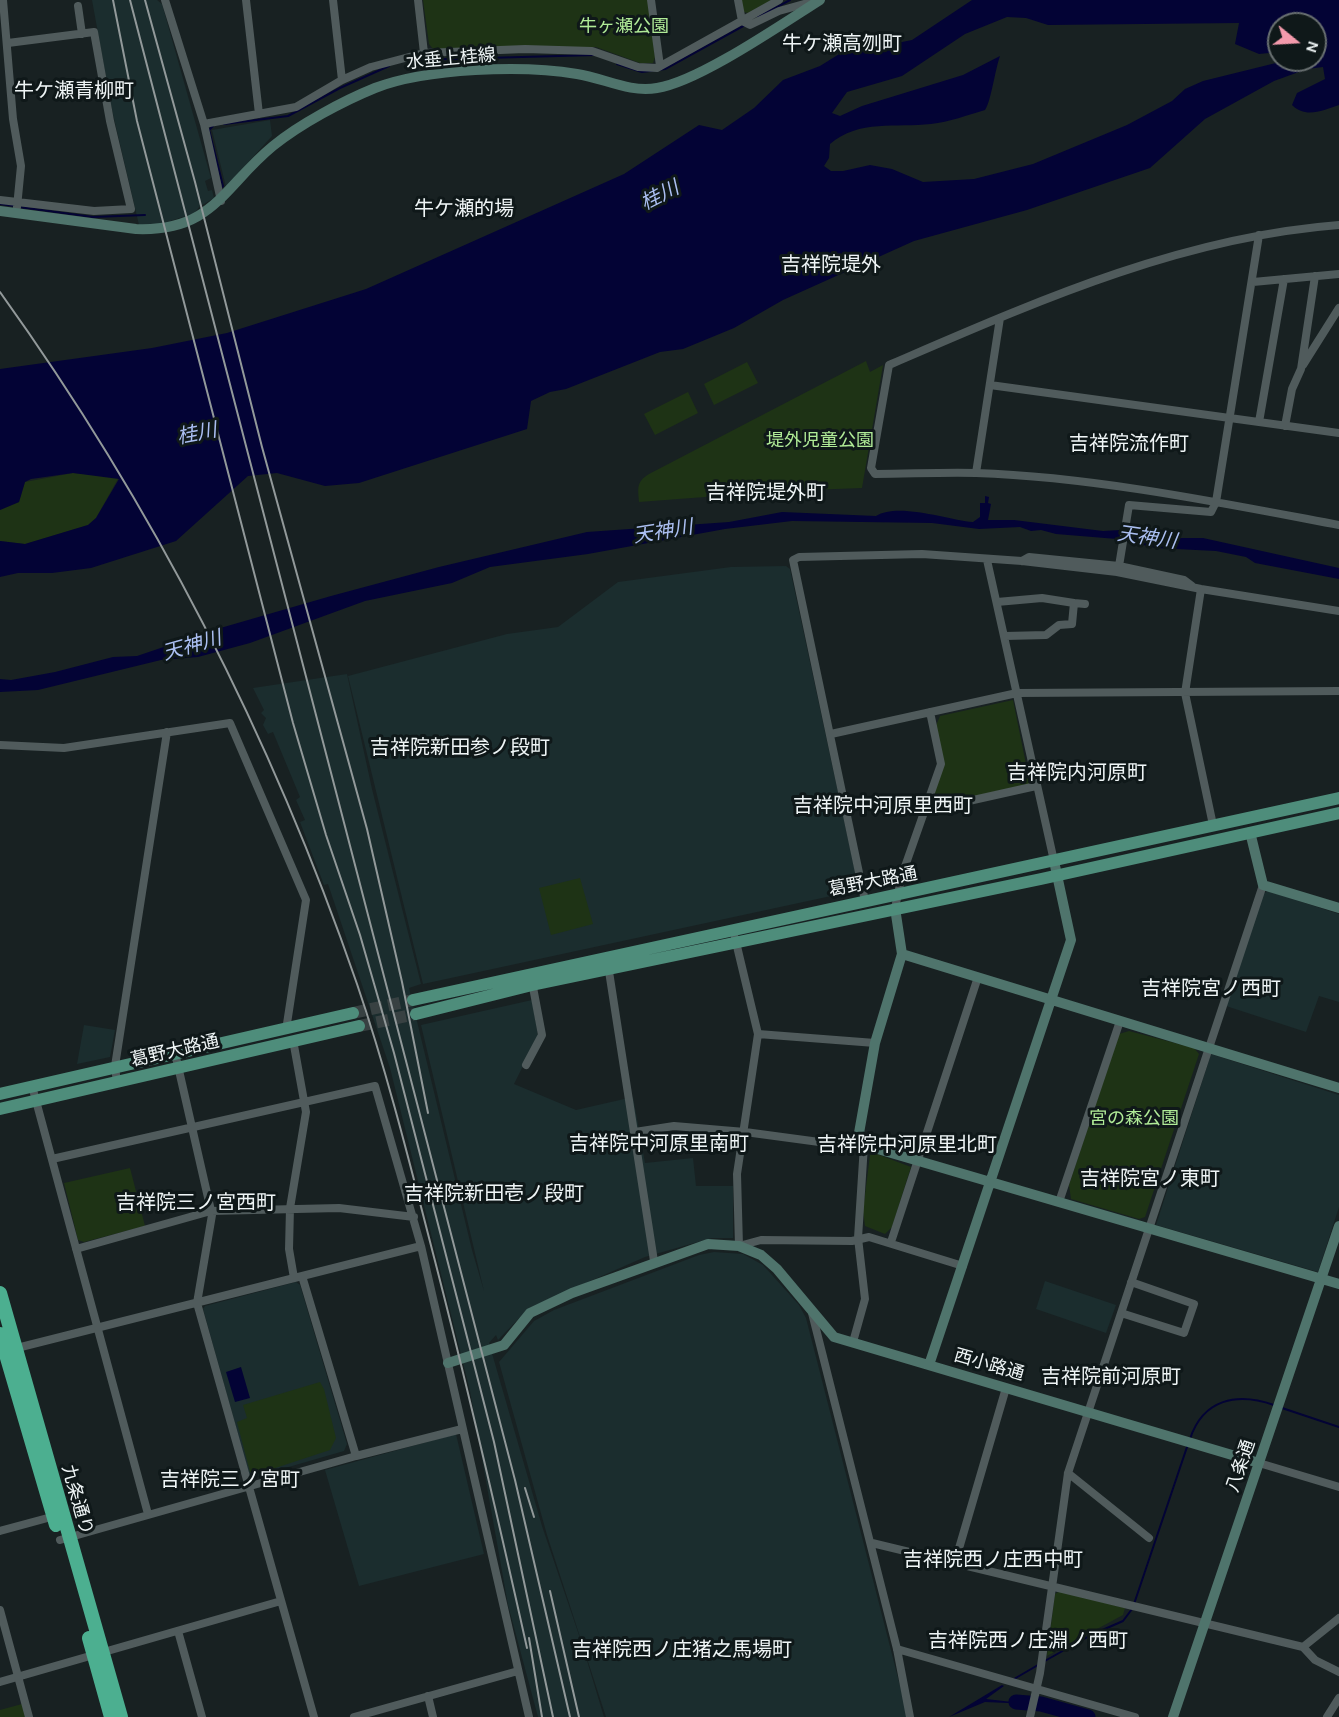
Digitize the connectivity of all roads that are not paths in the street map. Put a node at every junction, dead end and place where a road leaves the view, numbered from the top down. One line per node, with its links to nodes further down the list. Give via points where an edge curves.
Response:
1 (3, 0): 13 (street)
2 (165, 0): 18 (street)
3 (246, 0): 17 (street)
4 (333, 0): 16 (street)
5 (418, 0): 14 (street)
6 (651, 0): 15 (street)
7 (738, 0): 11 (street)
8 (778, 0): 11 (street)
9 (820, 0): 11 (street); 19 (street, 水垂上桂線, via 703,70 657,88 629,88 578,74 519,70 424,75 376,88 280,141)
10 (78, 6): 12 (street)
11 (745, 23): 15 (street)
12 (82, 34): 13 (street); 21 (street, via 94,32 131,209)
13 (5, 40): 21 (street, via 21,166)
14 (424, 53): 15 (street, via 592,51 638,67); 16 (street, via 392,60)
15 (660, 66)
16 (342, 80): 17 (street, via 296,107)
17 (259, 114): 18 (street)
18 (204, 124): 19 (street)
19 (219, 194): 21 (street, 水垂上桂線, via 208,211 154,230)
20 (0, 200): 21 (street)
21 (17, 208): 22 (street, 水垂上桂線)
22 (0, 211)
23 (1339, 225): 24 (street)
24 (1259, 236): 28 (street); 30 (street, via 1176,254)
25 (1339, 274): 26 (street)
26 (1315, 276): 27 (street); 31 (street)
27 (1284, 279): 28 (street); 34 (street)
28 (1253, 282): 33 (street)
29 (1339, 308): 31 (street)
30 (1000, 318): 32 (street); 37 (street, via 889,365 871,468 875,474)
31 (1301, 369): 35 (street, via 1292,388)
32 (990, 385): 33 (street); 37 (street)
33 (1230, 418): 34 (street); 38 (street)
34 (1259, 422): 35 (street)
35 (1285, 426): 36 (street)
36 (1339, 433)
37 (976, 473): 38 (street)
38 (1216, 502): 39 (street); 42 (street, via 1211,512 1129,506)
39 (1339, 525)
40 (987, 560): 41 (street); 44 (street); 54 (street, via 921,554 793,560)
41 (1022, 561): 42 (street, via 1029,557); 43 (street, via 1117,572)
42 (1120, 562): 43 (street, via 1184,580)
43 (1198, 589): 47 (street); 51 (street)
44 (997, 602): 45 (street, via 1042,598); 48 (street)
45 (1074, 603): 46 (street); 48 (street, via 1072,624 1059,625 1046,635)
46 (1085, 604)
47 (1339, 611)
48 (1005, 636): 50 (street)
49 (1339, 691): 51 (street)
50 (1017, 693): 51 (street); 52 (street); 56 (street)
51 (1185, 693): 62 (street)
52 (930, 712): 54 (street); 59 (street, via 941,764)
53 (167, 732): 55 (street, via 64,748); 89 (street, via 230,723 306,900); 96 (street)
54 (831, 734): 71 (street)
55 (0, 745)
56 (1036, 786): 59 (street); 67 (street)
57 (1339, 798): 58 (main road, 葛野大路通)
58 (1323, 801): 60 (main road); 61 (main road, 葛野大路通)
59 (924, 812): 72 (street)
60 (1333, 814): 63 (main road, 葛野大路通)
61 (1247, 818): 62 (main road, 葛野大路通); 63 (main road)
62 (1213, 825): 64 (main road); 65 (main road, 葛野大路通)
63 (1250, 832): 64 (main road, 葛野大路通); 70 (street)
64 (1216, 839): 66 (main road, 葛野大路通)
65 (1129, 845): 66 (main road); 67 (main road, 葛野大路通)
66 (1132, 857): 68 (main road, 葛野大路通)
67 (1054, 861): 68 (street); 69 (main road, 葛野大路通)
68 (1057, 875): 69 (main road, 葛野大路通); 83 (street, via 1071,940)
69 (974, 885): 72 (main road, 葛野大路通)
70 (1263, 885): 73 (street); 93 (street)
71 (865, 901): 72 (main road, 葛野大路通); 74 (main road, 葛野大路通)
72 (896, 902): 74 (main road, 葛野大路通); 77 (street)
73 (1339, 908)
74 (798, 923): 75 (main road, 葛野大路通)
75 (734, 936): 76 (main road, 葛野大路通); 78 (main road, 葛野大路通); 90 (street)
76 (672, 942): 78 (street); 79 (main road, 葛野大路通)
77 (902, 954): 81 (street); 92 (street)
78 (674, 956): 80 (main road, 葛野大路通)
79 (606, 957): 80 (street); 82 (main road, 葛野大路通)
80 (609, 970): 82 (main road, 葛野大路通); 106 (street)
81 (978, 977): 83 (street); 110 (street)
82 (531, 979): 84 (main road, 葛野大路通); 86 (main road, 葛野大路通); 95 (street, via 542,1035)
83 (1051, 999): 87 (street); 111 (street)
84 (413, 1000)
85 (353, 1013): 89 (main road, 葛野大路通)
86 (416, 1014)
87 (1120, 1021): 93 (street); 112 (street)
88 (359, 1026): 91 (main road, 葛野大路通)
89 (285, 1029): 91 (street); 94 (main road, 葛野大路通)
90 (758, 1034): 92 (street); 107 (street)
91 (294, 1042): 97 (main road, 葛野大路通); 102 (street)
92 (875, 1042): 108 (street, via 859,1132)
93 (1209, 1047): 100 (street); 117 (street)
94 (175, 1053): 96 (main road, 葛野大路通); 97 (street)
95 (526, 1065)
96 (114, 1066): 98 (street); 99 (main road, 葛野大路通)
97 (178, 1069): 98 (main road, 葛野大路通); 105 (street)
98 (117, 1083): 103 (main road, 葛野大路通)
99 (32, 1086): 101 (main road, 葛野大路通); 103 (street)
100 (1339, 1088)
101 (0, 1094)
102 (306, 1101): 105 (street); 113 (street); 115 (street, via 375,1086)
103 (36, 1102): 104 (main road, 葛野大路通); 109 (street)
104 (0, 1109)
105 (191, 1128): 109 (street); 114 (street)
106 (635, 1132): 107 (street, via 674,1126); 123 (street)
107 (745, 1132): 108 (street); 121 (street, via 737,1174)
108 (864, 1145): 110 (street); 118 (street)
109 (52, 1159): 122 (street)
110 (917, 1160): 111 (street); 119 (street)
111 (990, 1183): 112 (street); 124 (street)
112 (1059, 1202): 117 (street)
113 (290, 1208): 114 (street); 115 (street, via 339,1208); 125 (street, via 289,1249)
114 (211, 1211): 122 (street); 130 (street)
115 (414, 1217): 120 (street)
116 (1339, 1226): 126 (street, 八条通)
117 (1148, 1230): 126 (street); 127 (street)
118 (858, 1238): 119 (street, via 869,1236); 121 (street, via 761,1240); 135 (street, via 865,1299)
119 (891, 1242): 124 (street)
120 (421, 1246): 125 (street); 137 (street)
121 (739, 1246): 123 (street, via 708,1244); 131 (street, 西小路通, via 761,1255 777,1269)
122 (76, 1249): 133 (street)
123 (654, 1262): 137 (street, via 530,1313 504,1344)
124 (963, 1266): 138 (street)
125 (298, 1277): 130 (street); 142 (street)
126 (1321, 1278): 128 (street); 143 (street, 八条通)
127 (1131, 1282): 132 (street); 132 (street, via 1194,1304 1184,1333)
128 (1339, 1284)
129 (0, 1293): 136 (highway, 九条通り)
130 (196, 1303): 133 (street); 145 (street)
131 (811, 1312): 135 (street, 西小路通, via 834,1337); 152 (street)
132 (1121, 1313): 140 (street)
133 (97, 1328): 136 (street); 147 (street)
134 (0, 1334): 136 (highway, 九条通り)
135 (853, 1342): 138 (street, 西小路通)
136 (7, 1350): 148 (highway, 九条通り)
137 (448, 1363): 141 (street)
138 (929, 1365): 139 (street, 西小路通)
139 (1006, 1388): 140 (street, 西小路通); 153 (street)
140 (1090, 1412): 143 (street, 西小路通); 144 (street)
141 (462, 1429): 142 (street); 163 (street)
142 (356, 1456): 145 (street)
143 (1259, 1463): 146 (street, 西小路通); 158 (street, 八条通)
144 (1068, 1473): 150 (street); 154 (street)
145 (248, 1486): 147 (street); 155 (street)
146 (1339, 1486)
147 (148, 1514): 151 (street)
148 (58, 1515): 149 (street); 151 (highway, 九条通り)
149 (0, 1531)
150 (1149, 1538)
151 (64, 1539): 162 (highway, 九条通り)
152 (872, 1543): 153 (street); 161 (street)
153 (955, 1562): 154 (street)
154 (1052, 1587): 158 (street); 167 (street)
155 (281, 1601): 159 (street); 175 (street)
156 (0, 1610): 165 (street)
157 (1339, 1618): 160 (street)
158 (1205, 1623): 160 (street); 181 (street, 八条通)
159 (178, 1631): 162 (street); 174 (street)
160 (1303, 1647): 164 (street, via 1315,1660)
161 (897, 1648): 167 (street); 179 (street)
162 (98, 1654): 165 (street); 172 (highway, 九条通り); 173 (highway, 九条通り)
163 (518, 1671): 168 (street); 178 (street)
164 (1339, 1672)
165 (18, 1677): 166 (street); 171 (street)
166 (0, 1682)
167 (1037, 1691): 170 (street); 180 (street)
168 (428, 1696): 176 (street); 177 (street)
169 (1339, 1700): 182 (street)
170 (1031, 1714)
171 (29, 1717)
172 (111, 1717)
173 (121, 1717)
174 (202, 1717)
175 (314, 1717)
176 (354, 1717)
177 (433, 1717)
178 (529, 1717)
179 (910, 1717)
180 (1136, 1717)
181 (1173, 1717)
182 (1327, 1717)

